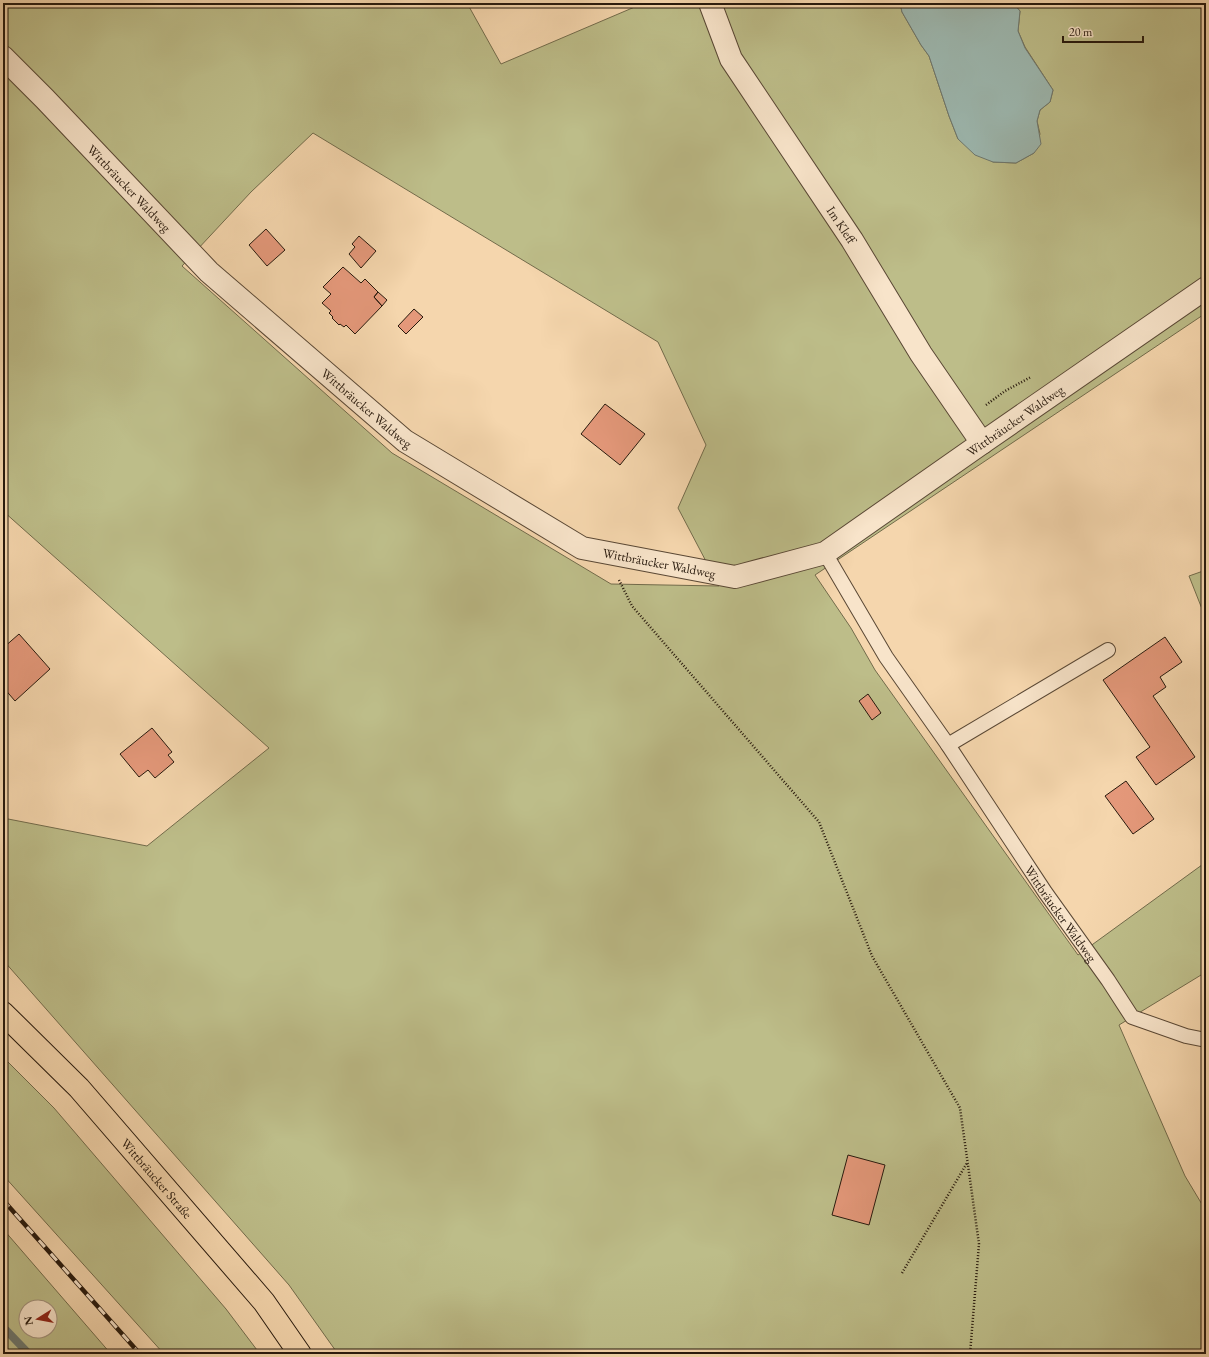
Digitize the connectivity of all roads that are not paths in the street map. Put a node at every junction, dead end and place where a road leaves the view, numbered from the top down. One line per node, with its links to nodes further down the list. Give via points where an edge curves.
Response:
1 (710, 3): 4 (street, Im Kleff, via 732,59 852,240 921,354)
2 (3, 57): 5 (street, Wittbräucker Waldweg, via 210,272 405,441 582,548 735,577)
3 (1206, 288): 4 (street, Wittbräucker Waldweg)
4 (982, 443): 5 (street, Wittbräucker Waldweg)
5 (825, 553): 7 (lane, Wittbräucker Waldweg, via 886,657)
6 (1108, 650): 7 (lane)
7 (948, 745): 9 (lane, Wittbräucker Waldweg, via 1045,892 1132,1017 1186,1036)
8 (3, 1013): 10 (main road, Wittbräucker Straße, via 79,1088 264,1302)
9 (1206, 1040)
10 (300, 1354)

